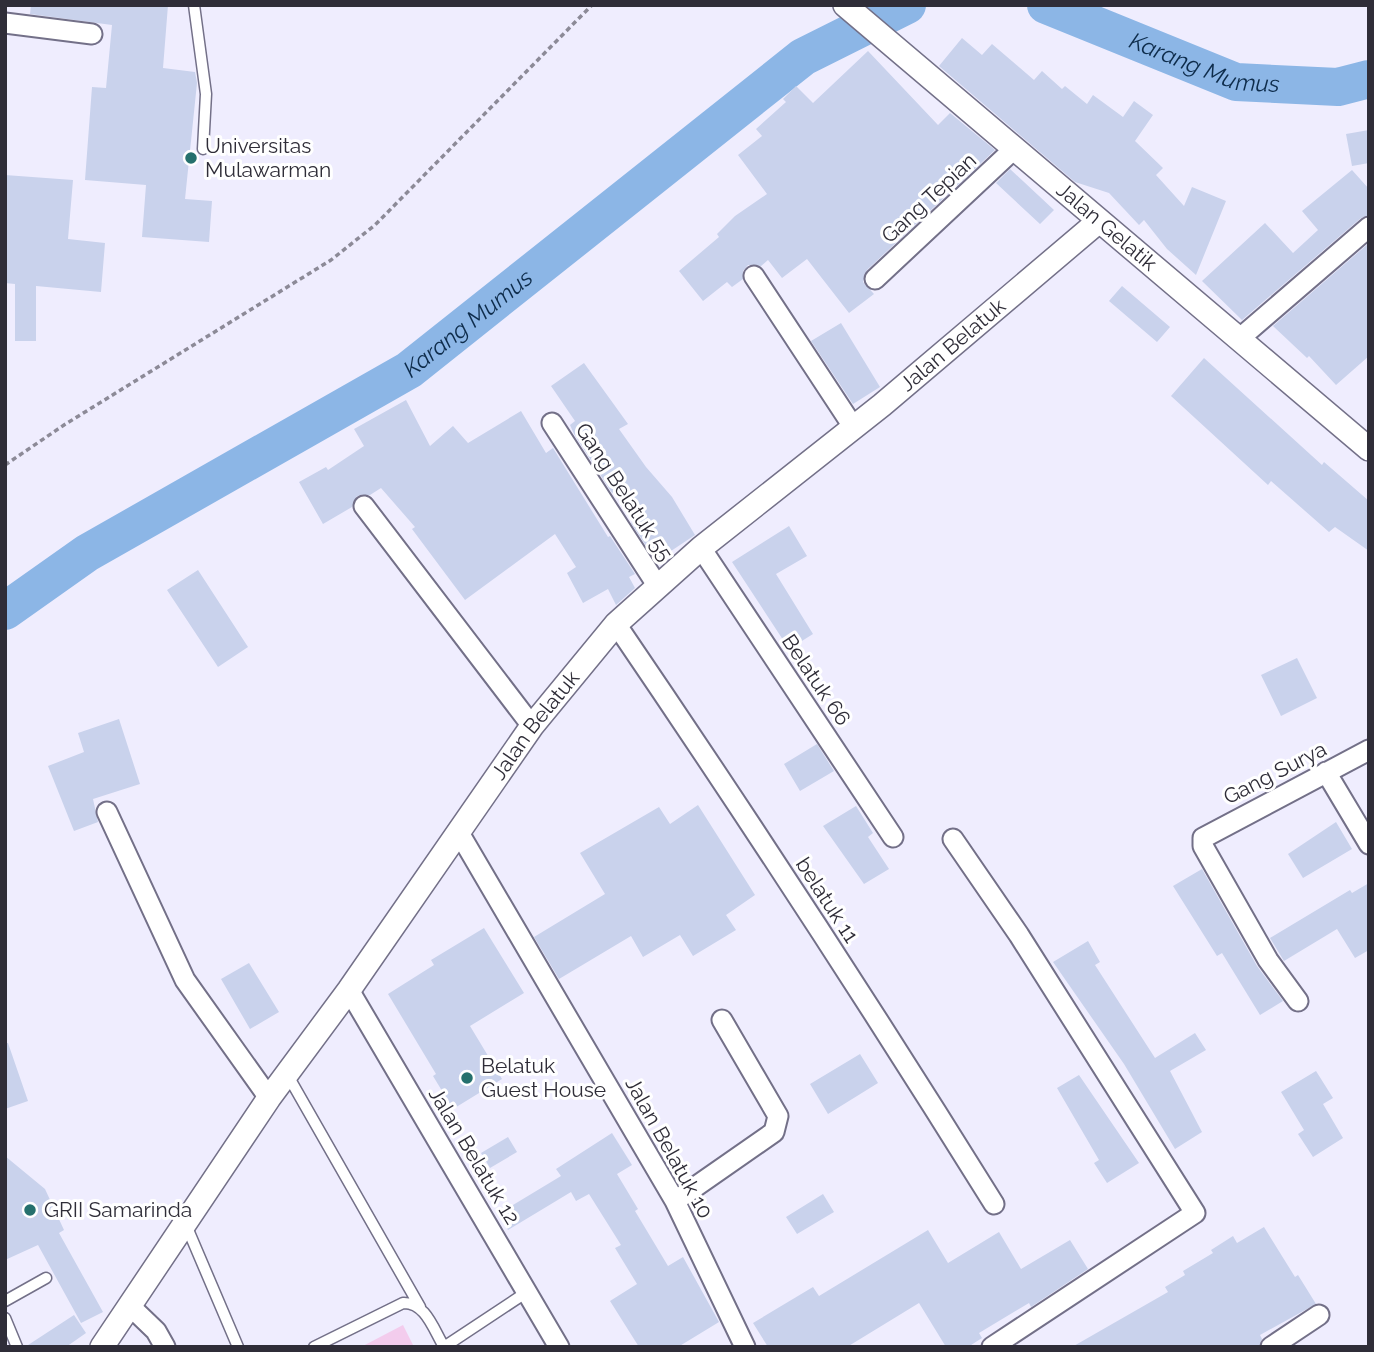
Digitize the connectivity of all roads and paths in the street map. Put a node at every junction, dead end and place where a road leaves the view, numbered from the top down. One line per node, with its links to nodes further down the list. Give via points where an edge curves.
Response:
1 (194, 5): 6 (lane, via 206,94)
2 (592, 5): 16 (path, via 375,225 331,260)
3 (845, 5): 7 (street, Jalan Gelatik)
4 (5, 23): 5 (street)
5 (92, 34)
6 (202, 149)
7 (1013, 150): 8 (street, Jalan Gelatik); 11 (street, Gang Tepian)
8 (1099, 221): 12 (street, Jalan Gelatik); 14 (street, Jalan Belatuk)
9 (1369, 227): 12 (street)
10 (754, 276): 14 (street)
11 (875, 279)
12 (1239, 340): 15 (street, Jalan Gelatik)
13 (552, 423): 19 (street, Gang Belatuk 55)
14 (854, 428): 18 (street, Jalan Belatuk)
15 (1369, 449)
16 (5, 465)
17 (364, 506): 21 (street)
18 (701, 548): 19 (street, Jalan Belatuk); 26 (street, Belatuk 66)
19 (657, 585): 20 (street, Jalan Belatuk)
20 (616, 624): 21 (street, Jalan Belatuk); 35 (street, belatuk 11, via 857,987)
21 (531, 726): 25 (street, Jalan Belatuk)
22 (1369, 750): 23 (street, Gang Surya)
23 (1326, 772): 28 (street); 30 (street, Gang Surya, via 1203,838 1203,846 1268,960)
24 (107, 812): 33 (street, via 185,980)
25 (458, 831): 29 (street, Jalan Belatuk); 34 (street, Jalan Belatuk 10)
26 (893, 837)
27 (953, 839): 44 (street, via 1195,1213)
28 (1369, 845)
29 (349, 990): 32 (street, Jalan Belatuk); 38 (street, Jalan Belatuk 12)
30 (1298, 1001)
31 (722, 1020): 34 (street, via 778,1116 774,1132)
32 (287, 1073): 33 (street, Jalan Belatuk); 41 (lane)
33 (269, 1098): 36 (street, Jalan Belatuk)
34 (675, 1200): 52 (street, Jalan Belatuk 10)
35 (994, 1204)
36 (185, 1223): 40 (street, Jalan Belatuk); 49 (lane)
37 (46, 1278): 39 (lane)
38 (527, 1292): 45 (lane); 51 (street, Jalan Belatuk 12)
39 (5, 1301)
40 (130, 1306): 47 (street, Jalan Belatuk); 48 (street, via 156,1331)
41 (420, 1307): 45 (lane); 50 (lane, via 403,1303)
42 (1320, 1315): 53 (street)
43 (5, 1318): 46 (lane)
44 (998, 1345)
45 (444, 1346)
46 (17, 1347)
47 (102, 1347)
48 (165, 1347)
49 (238, 1347)
50 (314, 1347)
51 (559, 1347)
52 (745, 1347)
53 (1271, 1347)

